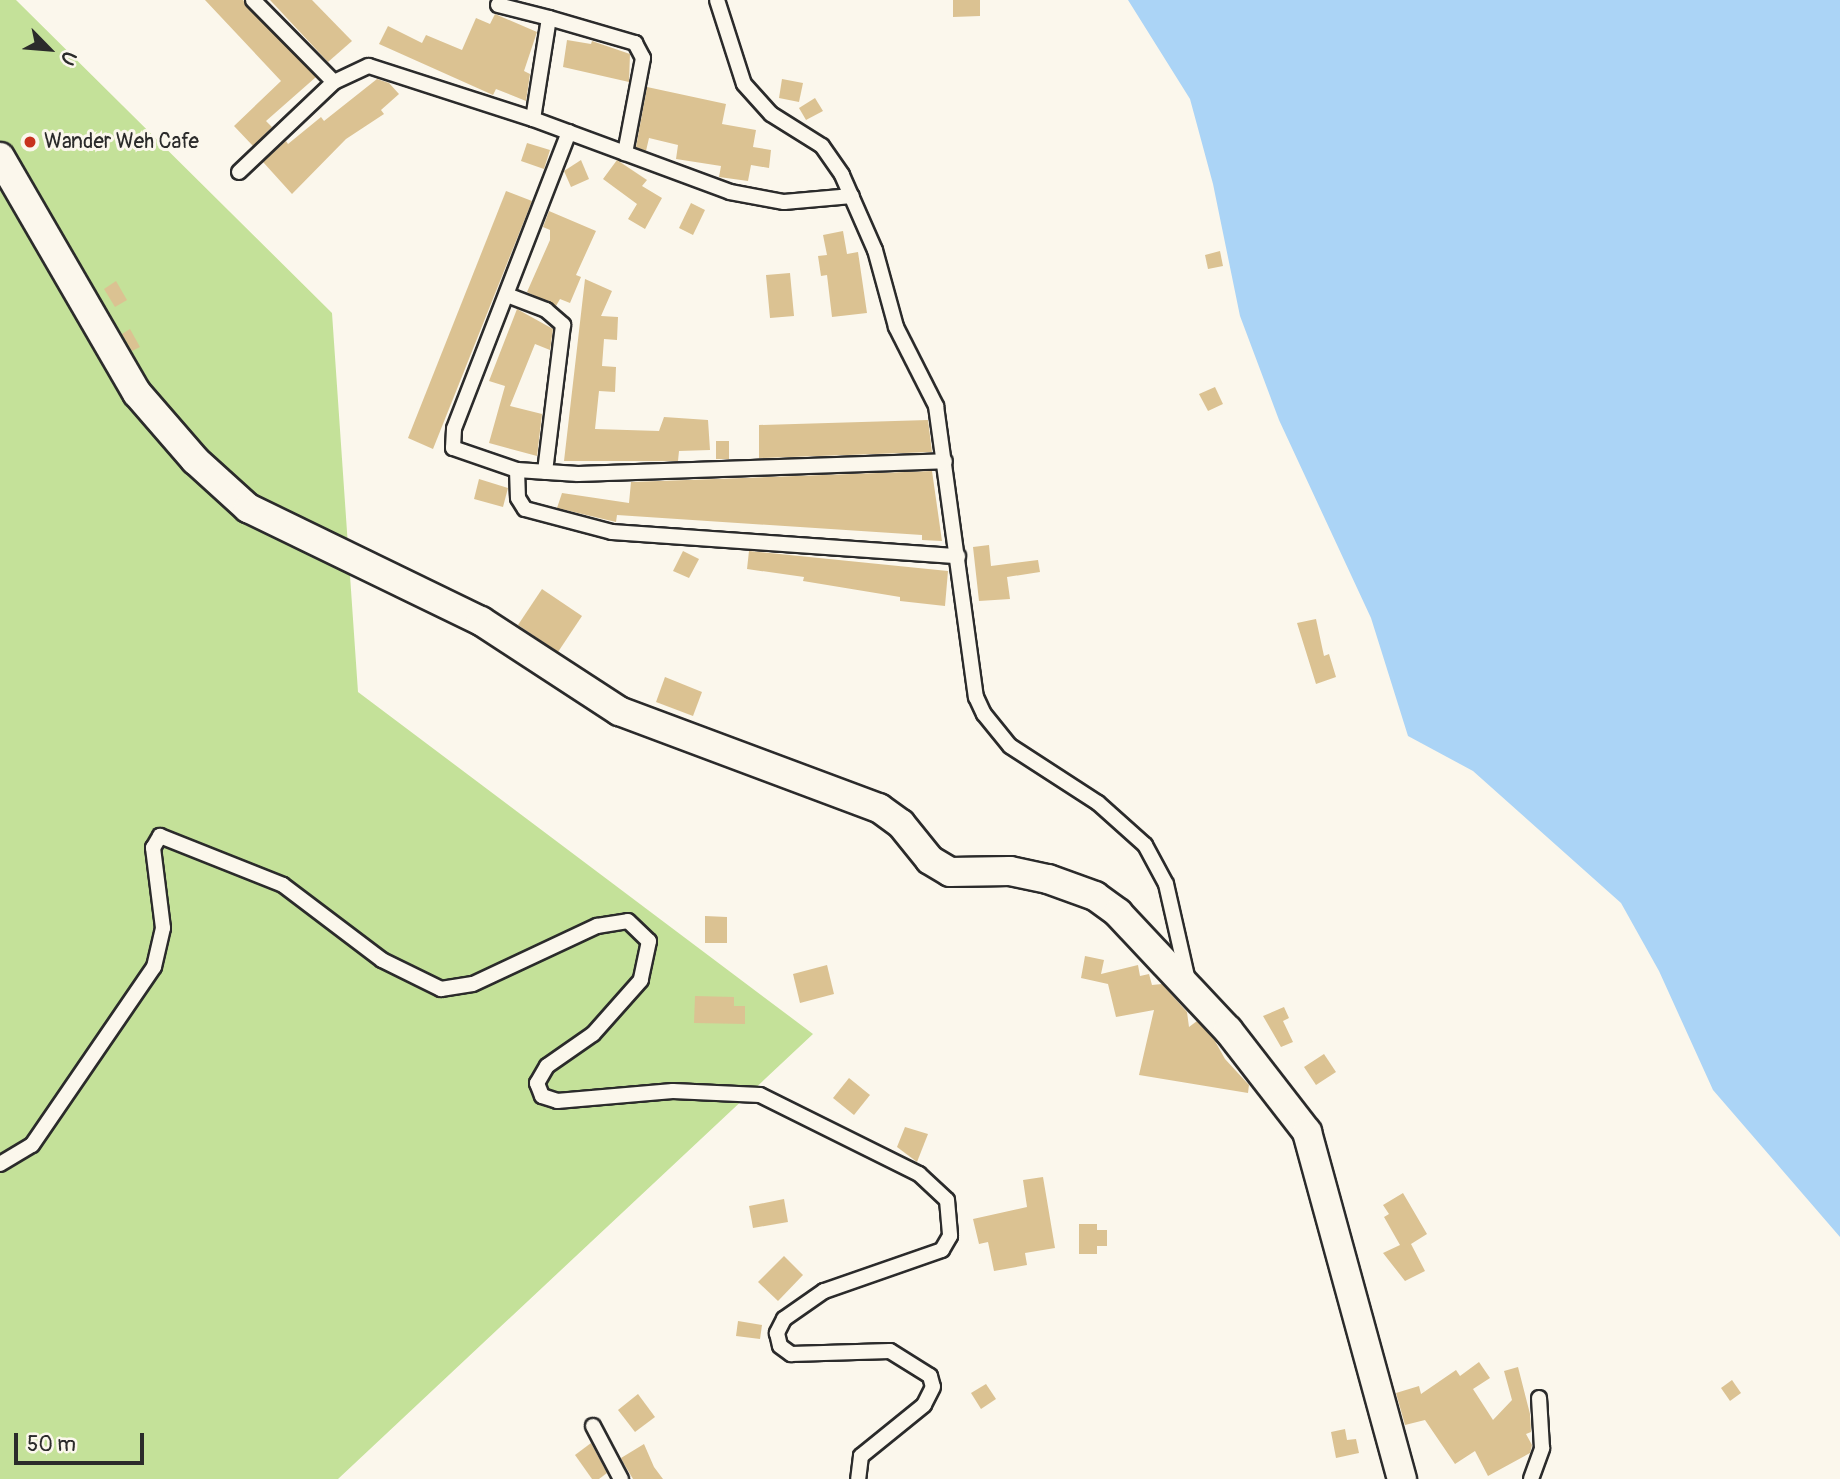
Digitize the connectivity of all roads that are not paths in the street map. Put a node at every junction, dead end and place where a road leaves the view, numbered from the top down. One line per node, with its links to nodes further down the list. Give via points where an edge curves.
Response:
1 (253, 0): 5 (street)
2 (717, 0): 11 (street, via 744,84 771,114 822,146)
3 (498, 5): 4 (street)
4 (549, 18): 6 (street); 8 (street, via 635,43 643,52)
5 (334, 82): 6 (street, via 361,67 379,68); 10 (street)
6 (533, 119): 7 (street)
7 (569, 132): 8 (street); 12 (street)
8 (625, 153): 11 (street, via 756,199 812,201)
9 (0, 157): 17 (highway, via 137,393 195,460 248,508 481,621 619,711 879,808 901,824 930,860 950,872 1019,873 1095,896 1118,913)
10 (239, 172)
11 (852, 196): 13 (street, via 875,250 896,327 936,406)
12 (507, 295): 14 (street, via 451,440 460,454); 15 (street, via 545,310 563,325)
13 (945, 461): 15 (street); 16 (street)
14 (517, 470): 15 (street); 16 (street, via 518,498 525,509 612,532)
15 (545, 472)
16 (958, 556): 17 (street, via 974,685 984,714 1010,746 1098,803 1145,845 1170,897)
17 (1190, 989): 23 (highway, via 1279,1091 1313,1146)
18 (0, 1164): 22 (street, via 32,1145 154,967 163,928 153,848 160,836 283,885 374,955 441,989 473,985 597,926 628,921 649,941 641,979 593,1034 547,1066 537,1083 542,1096 557,1101 673,1091 760,1095 919,1174 947,1200 950,1236 942,1250 844,1281 794,1309 777,1333 780,1346 791,1354 890,1351 930,1376 933,1387 924,1405 861,1456)
19 (1539, 1398): 24 (street, via 1542,1448)
20 (593, 1426): 21 (street)
21 (621, 1479)
22 (858, 1479)
23 (1402, 1479)
24 (1531, 1479)

